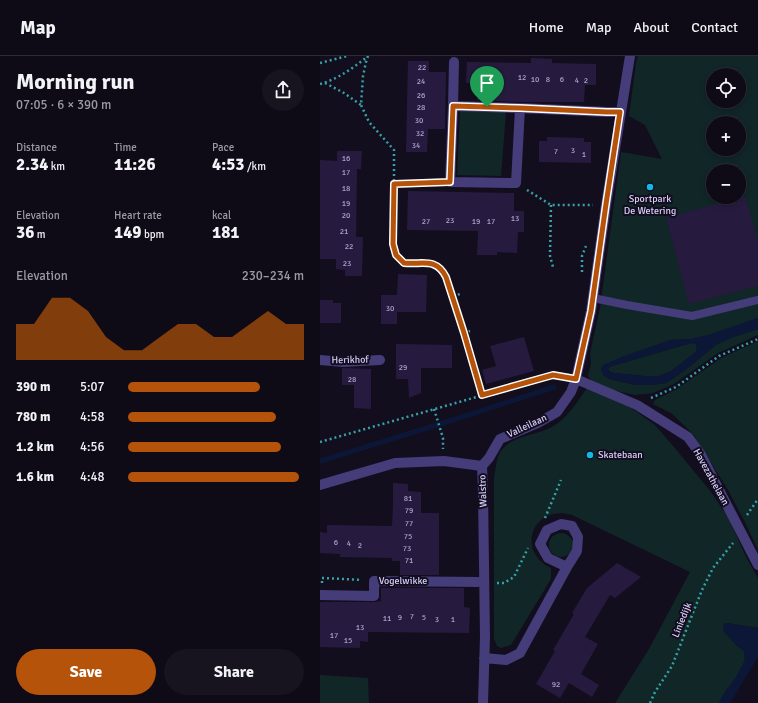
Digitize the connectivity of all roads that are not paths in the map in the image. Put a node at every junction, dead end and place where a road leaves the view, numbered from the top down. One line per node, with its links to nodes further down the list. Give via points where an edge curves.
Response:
1 (630, 56): 5 (street, Valleilaan)
2 (454, 62): 3 (street)
3 (453, 106): 4 (street); 4 (street, via 450,182 516,183)
4 (520, 108): 5 (street)
5 (620, 112): 6 (street, Valleilaan)
6 (593, 298): 7 (lane, via 692,316); 10 (street, Valleilaan)
7 (758, 300)
8 (320, 360): 9 (street, Herikhof)
9 (380, 360)
10 (576, 379): 11 (street, Valleilaan, via 571,392 557,412 500,439); 13 (street, Havezathelaan, via 637,405 688,437 701,455)
11 (482, 466): 12 (street, Walstro, via 444,461 395,462); 17 (street, Walstro)
12 (320, 485)
13 (758, 565)
14 (567, 567): 17 (street, via 520,653 506,660)
15 (478, 582): 16 (street, Vogelwikke, via 374,580 374,596)
16 (320, 596)
17 (484, 658): 18 (street, Walstro)
18 (483, 703)

